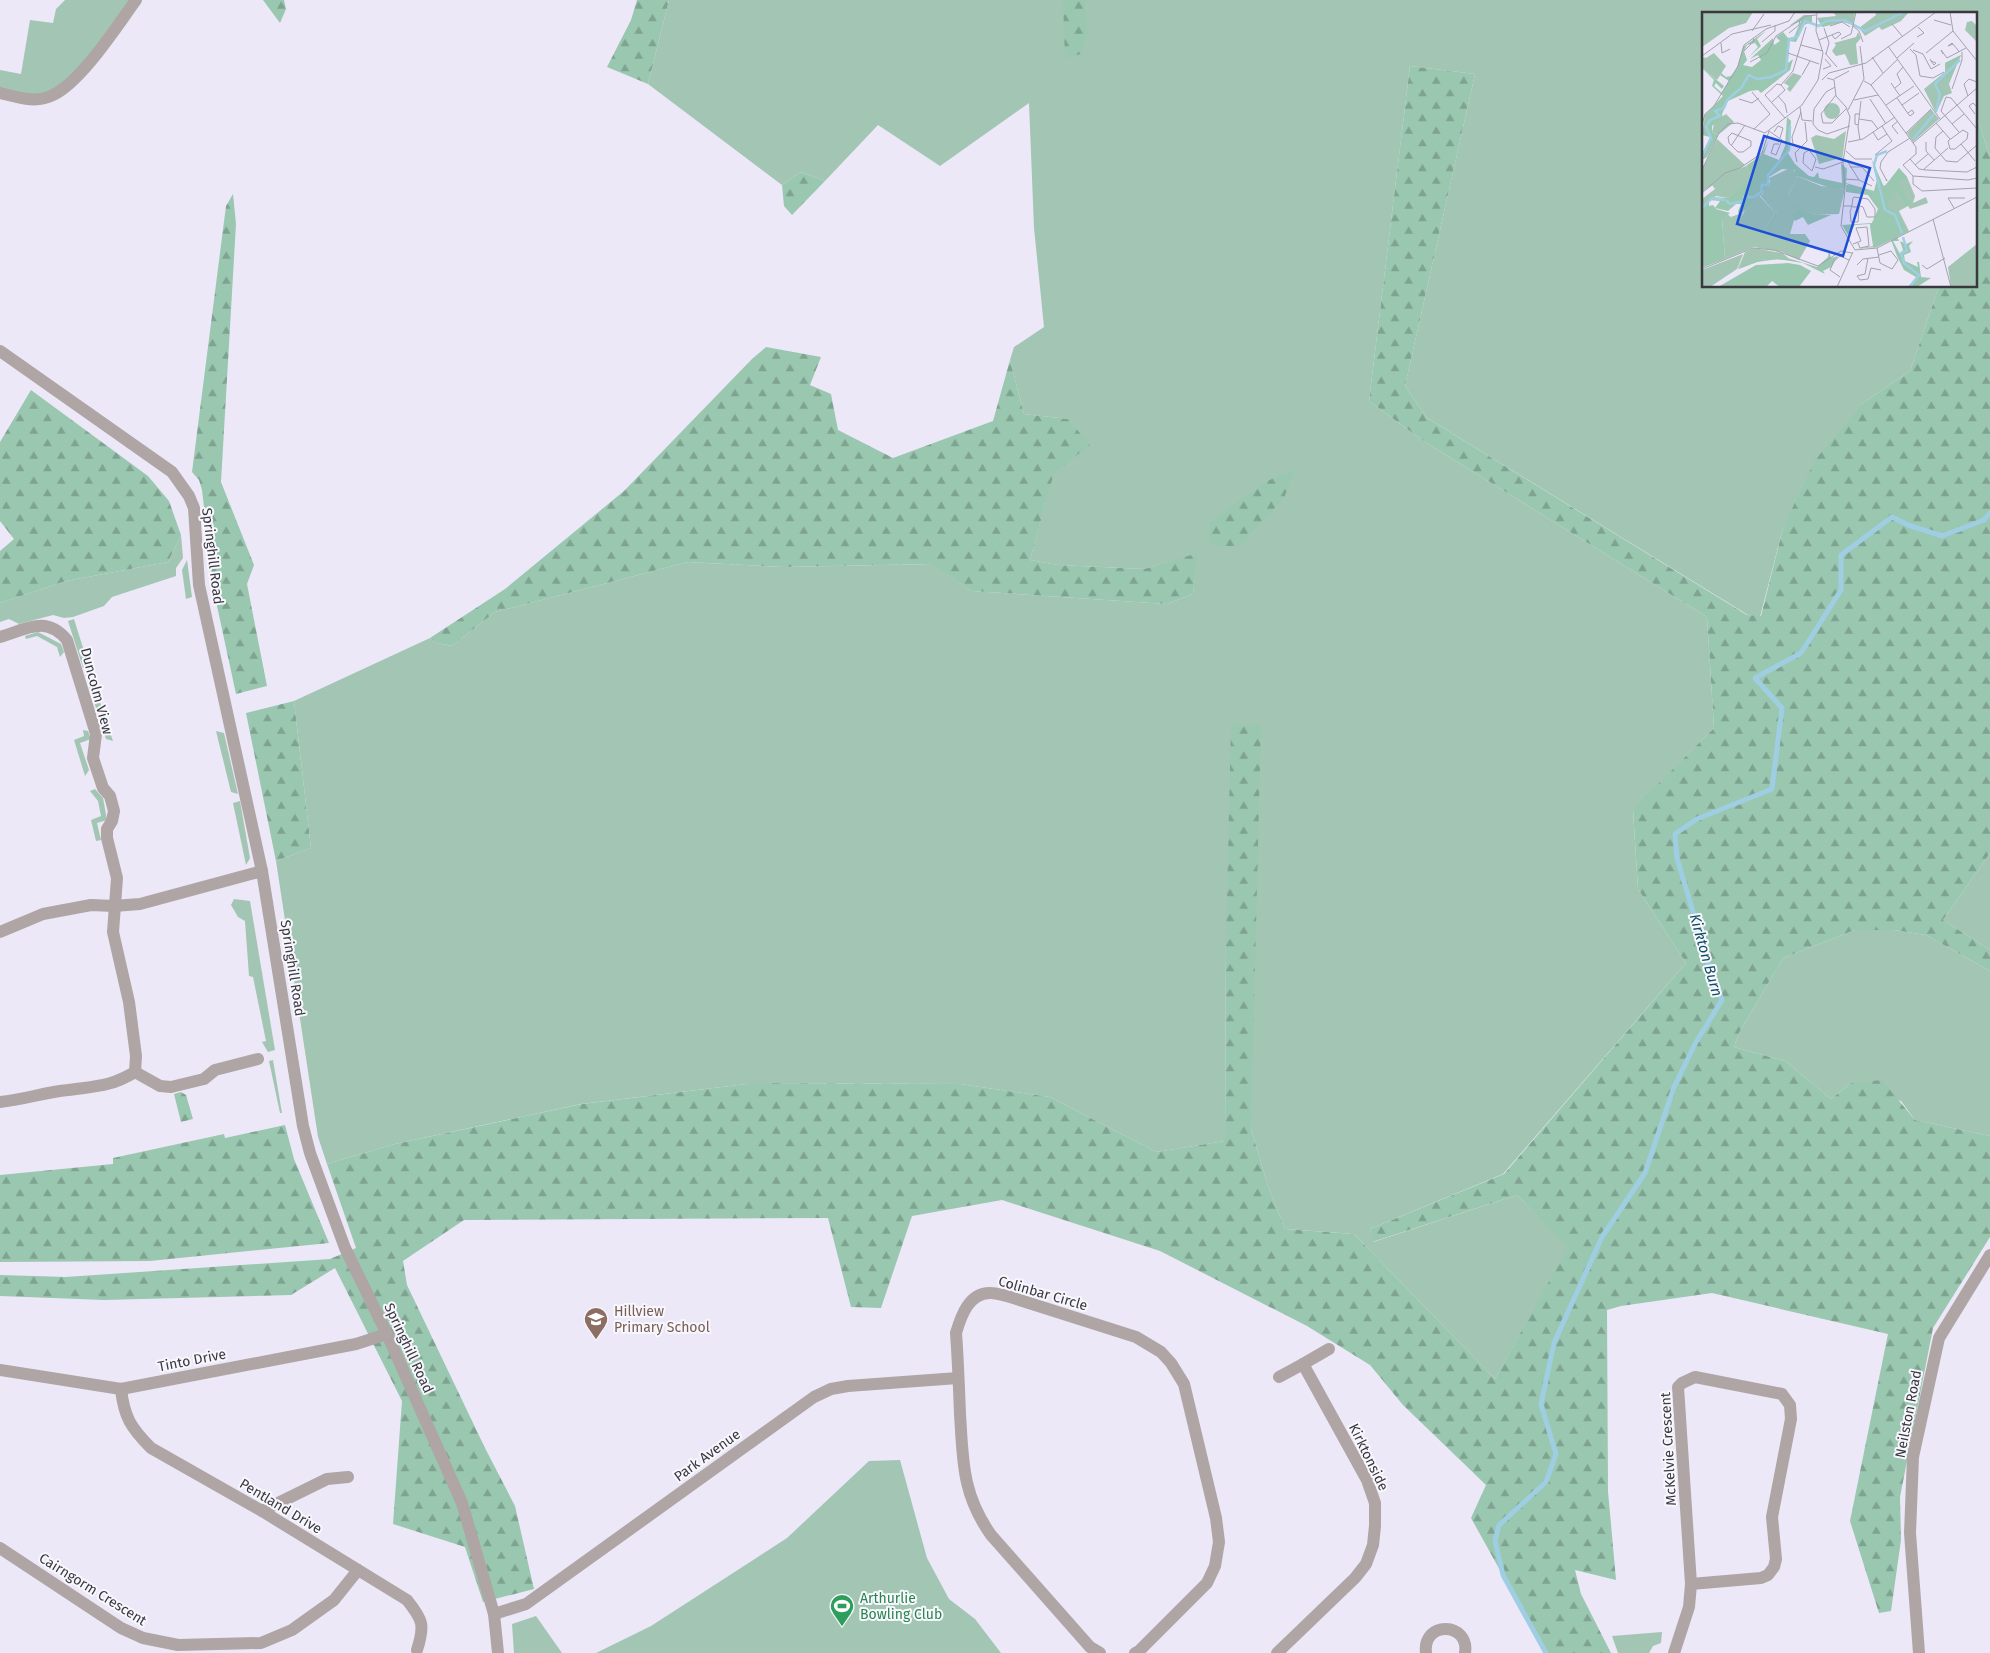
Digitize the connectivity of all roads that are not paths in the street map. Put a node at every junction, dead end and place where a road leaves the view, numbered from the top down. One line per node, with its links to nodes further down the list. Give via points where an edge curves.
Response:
1 (136, 0): 2 (street, via 70,84 52,96 28,100)
2 (0, 93)
3 (0, 351): 5 (street, Springhill Road, via 172,472 189,496 194,508 199,585)
4 (0, 637): 6 (street, Duncolm View, via 37,625 50,625 67,640 96,734 93,758 114,811 107,829 117,878)
5 (262, 871): 6 (street, via 140,904); 12 (street, Springhill Road, via 303,1126 345,1248)
6 (114, 906): 7 (street, via 74,907 44,914); 9 (street, Duncolm View, via 113,932 129,1002)
7 (0, 932)
8 (258, 1060): 9 (street, via 215,1070 204,1079 171,1087 160,1086)
9 (135, 1072): 10 (street, via 119,1082)
10 (0, 1102)
11 (1990, 1255): 35 (street, Neilston Road, via 1939,1338 1913,1457 1910,1533)
12 (387, 1334): 18 (street, Tinto Drive, via 356,1344); 24 (street, Springhill Road, via 462,1503)
13 (1329, 1349): 14 (street)
14 (1303, 1364): 16 (street); 31 (street, Kirktonside, via 1367,1480 1375,1503 1376,1526 1366,1564)
15 (0, 1370): 18 (street, Tinto Drive)
16 (1279, 1377)
17 (958, 1378): 24 (street, Park Avenue, via 848,1386 814,1397 526,1604); 29 (street, Colinbar Circle, via 963,1470 980,1520 1090,1647); 30 (street, Colinbar Circle, via 956,1333 960,1319 966,1306 978,1296 990,1293 1136,1337 1161,1352 1171,1363 1184,1384 1219,1542 1215,1566 1207,1583)
18 (121, 1389): 20 (street, Pentland Drive, via 128,1421 151,1448)
19 (348, 1477): 20 (street, via 327,1479)
20 (262, 1511): 22 (street, Pentland Drive)
21 (0, 1548): 26 (street, Cairngorm Crescent, via 121,1628)
22 (358, 1570): 25 (street, Cairngorm Crescent, via 334,1600); 27 (street, Pentland Drive, via 406,1600 418,1614 423,1632)
23 (1691, 1584): 23 (street, McKelvie Crescent, via 1678,1388 1695,1377 1782,1394 1790,1405 1791,1420 1772,1517 1774,1567 1768,1575 1760,1578); 34 (street, McKelvie Crescent, via 1689,1607)
24 (494, 1614): 28 (street, Springhill Road)
25 (263, 1648): 26 (street, Cairngorm Crescent)
26 (173, 1649)
27 (418, 1650)
28 (498, 1653)
29 (1100, 1653)
30 (1135, 1653)
31 (1277, 1653)
32 (1426, 1653): 33 (street, via 1426,1641 1442,1629 1456,1631 1461,1636)
33 (1465, 1653)
34 (1674, 1653)
35 (1919, 1653)

